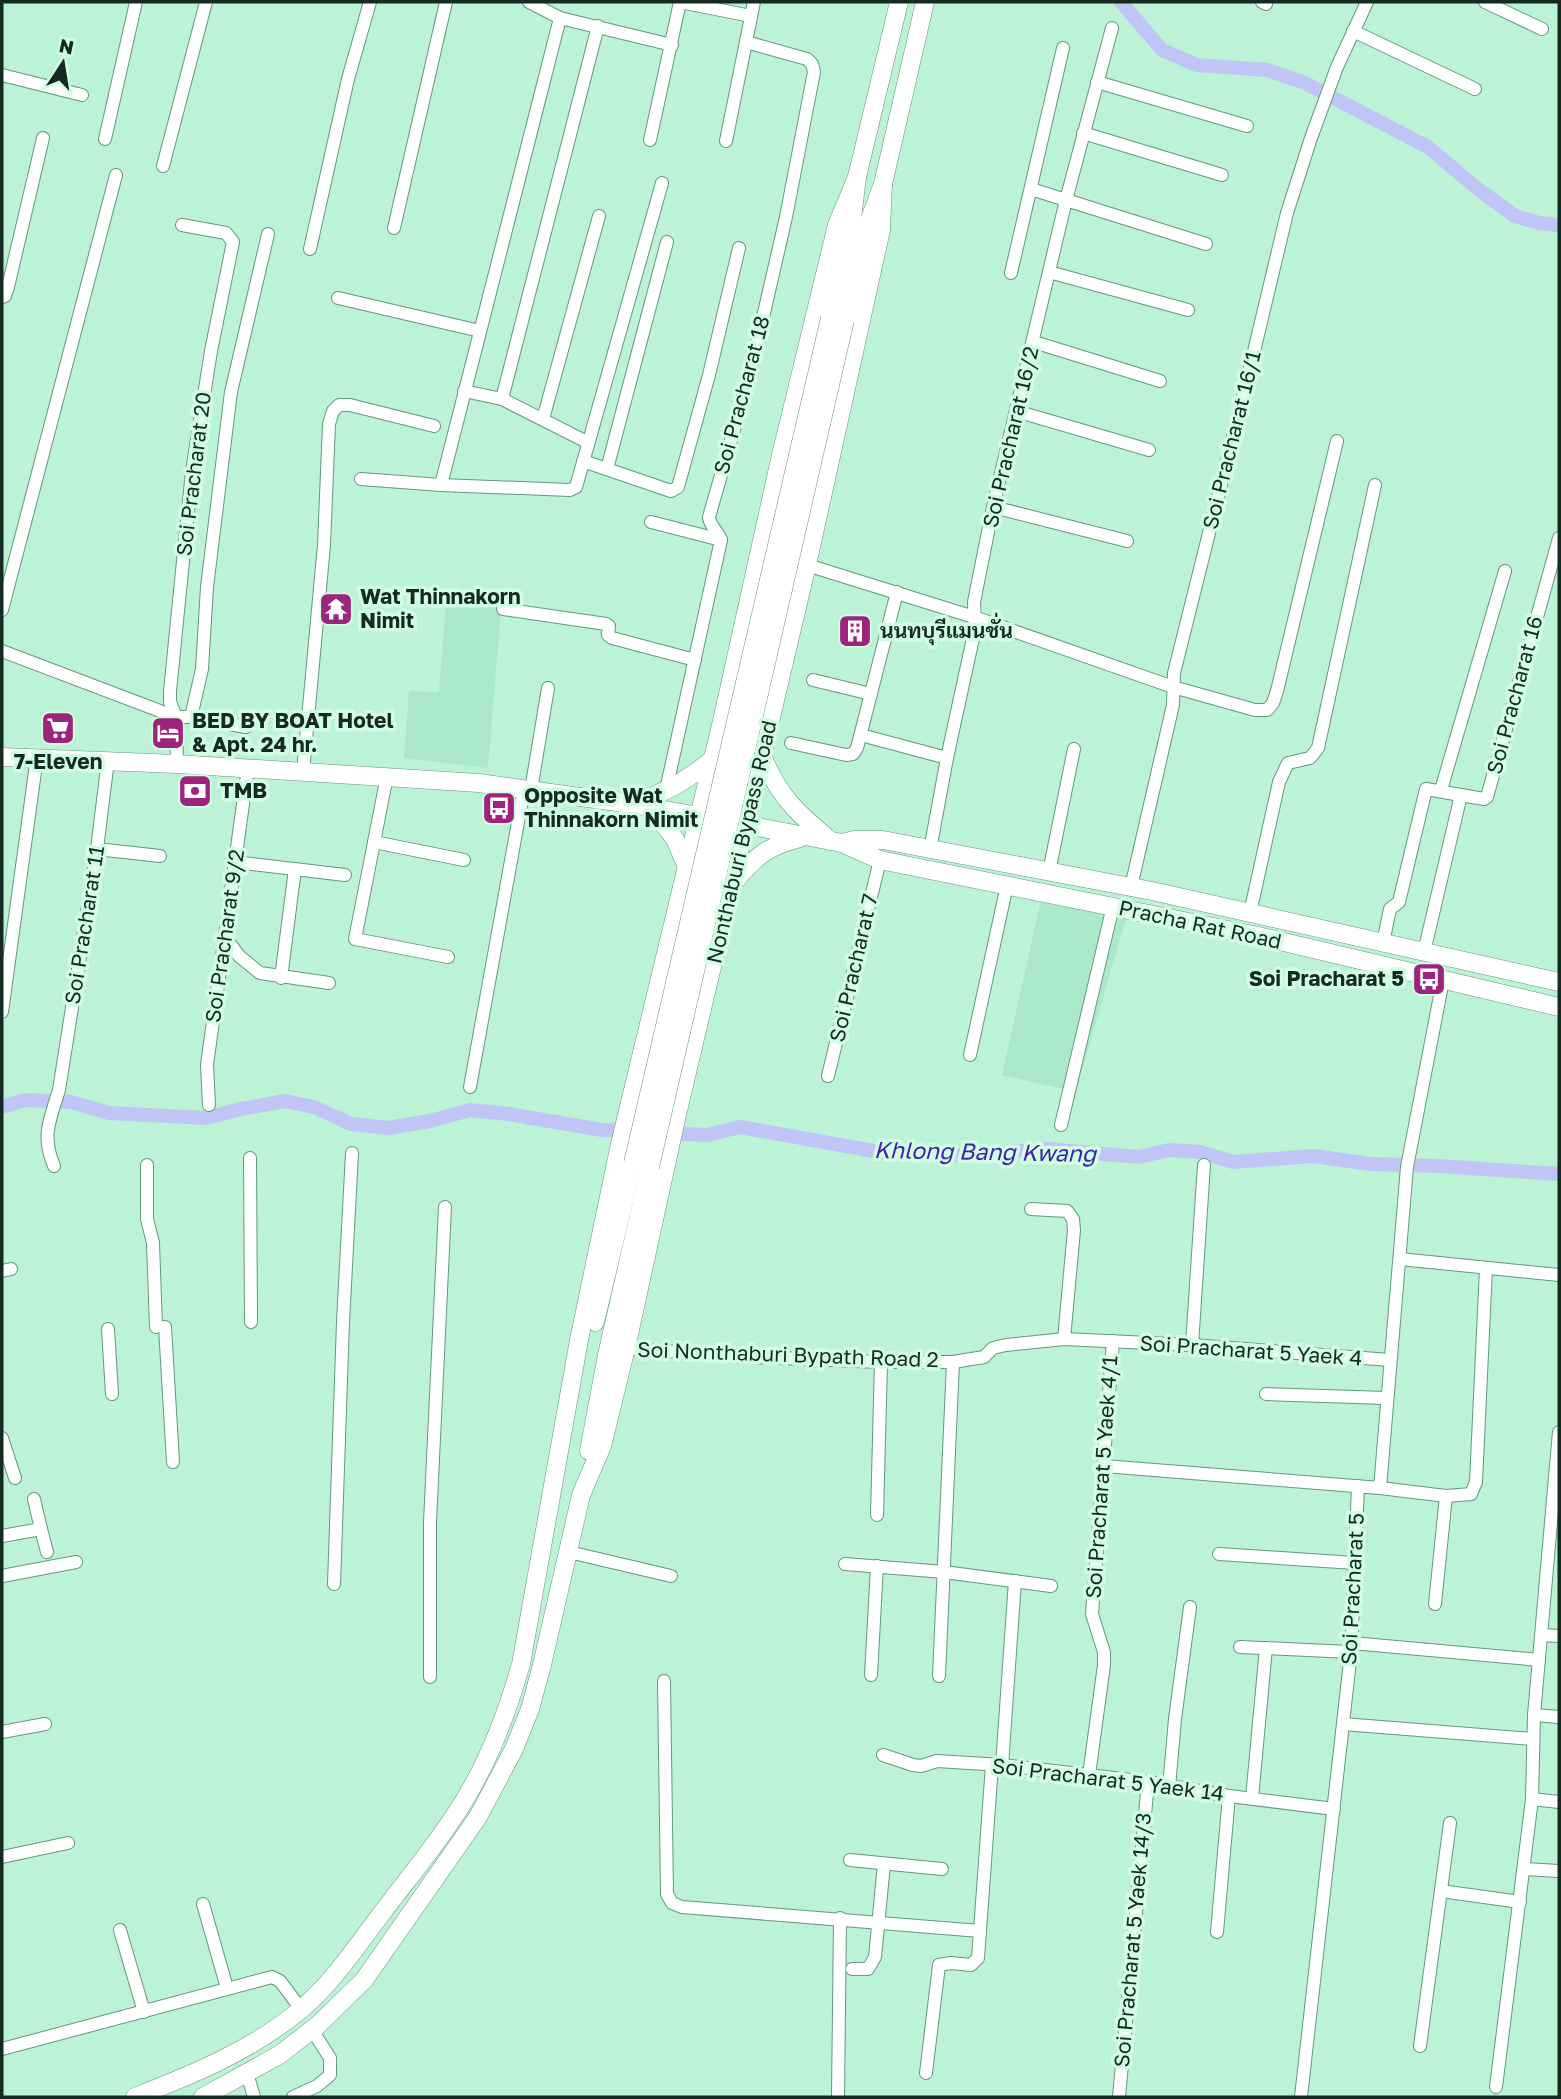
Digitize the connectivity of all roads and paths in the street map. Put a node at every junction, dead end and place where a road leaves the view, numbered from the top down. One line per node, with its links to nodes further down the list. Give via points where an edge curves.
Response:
1 (136, 2): 28 (street)
2 (206, 2): 31 (street)
3 (370, 2): 46 (street)
4 (446, 2): 41 (street)
5 (529, 2): 13 (street)
6 (680, 2): 12 (street); 19 (street)
7 (754, 2): 12 (street)
8 (898, 2): 34 (main road, Nonthaburi Bypass Road)
9 (925, 2): 36 (main road, Nonthaburi Bypass Road)
10 (1367, 2): 17 (street, Soi Pracharat 16/1)
11 (1485, 2): 16 (street)
12 (751, 16): 18 (street)
13 (560, 18): 14 (street); 53 (street)
14 (598, 26): 19 (street); 57 (street)
15 (1112, 28): 22 (street, Soi Pracharat 16/2)
16 (1542, 29)
17 (1353, 31): 23 (street); 83 (street, Soi Pracharat 16/1, via 1287,213)
18 (746, 42): 30 (street); 72 (street, Soi Pracharat 18, via 807,59 814,72 750,374 709,517)
19 (671, 45): 29 (street)
20 (1063, 48): 37 (street)
21 (2, 75): 24 (street)
22 (1097, 82): 25 (street); 26 (street, Soi Pracharat 16/2)
23 (1475, 89)
24 (82, 95)
25 (1247, 126)
26 (1083, 133): 33 (street); 38 (street, Soi Pracharat 16/2)
27 (43, 138): 49 (street)
28 (105, 139)
29 (650, 140)
30 (726, 141)
31 (163, 166)
32 (116, 175): 78 (street)
33 (1222, 175)
34 (857, 177): 52 (main road, Nonthaburi Bypass Road); 88 (main road, Nonthaburi Bypass Road, via 837,225)
35 (662, 183): 62 (street)
36 (883, 184): 52 (main road, Nonthaburi Bypass Road); 74 (main road, Nonthaburi Bypass Road, via 881,230)
37 (1031, 189): 38 (street); 48 (street)
38 (1066, 200): 44 (street); 47 (street, Soi Pracharat 16/2)
39 (599, 216): 59 (street)
40 (182, 225): 86 (street, Soi Pracharat 20, via 226,233 233,242 192,471 170,691)
41 (394, 228)
42 (268, 234): 87 (street, via 230,392 202,669)
43 (667, 242): 65 (street)
44 (1206, 244)
45 (739, 248): 65 (street, via 678,487 671,491)
46 (310, 249)
47 (1049, 272): 51 (street); 54 (street, Soi Pracharat 16/2)
48 (1011, 274)
49 (2, 297)
50 (338, 298): 53 (street)
51 (1188, 310)
52 (837, 319): 150 (main road, Nonthaburi Bypass Road, bridge)
53 (480, 331): 56 (street)
54 (1034, 342): 55 (street); 58 (street, Soi Pracharat 16/2)
55 (1160, 381)
56 (464, 391): 57 (street); 67 (street)
57 (502, 399): 59 (street)
58 (1016, 411): 63 (street); 69 (street, Soi Pracharat 16/2)
59 (543, 419): 62 (street)
60 (435, 426): 102 (street, via 350,405 339,405 328,424 324,545)
61 (1337, 441): 83 (street, via 1273,703 1267,710 1255,710)
62 (587, 442): 64 (street)
63 (1149, 450)
64 (583, 461): 65 (street); 67 (street, via 578,483 570,490)
65 (607, 469)
66 (361, 479): 67 (street)
67 (441, 485)
68 (1375, 485): 131 (street, via 1318,748 1310,758 1288,763 1279,782)
69 (993, 507): 73 (street); 79 (street, Soi Pracharat 16/2)
70 (651, 522): 72 (street)
71 (1559, 538): 107 (street, Soi Pracharat 16, via 1487,797)
72 (721, 540): 81 (street, Soi Pracharat 18)
73 (1127, 541)
74 (807, 565): 76 (street); 90 (main road, Nonthaburi Bypass Road)
75 (1505, 571): 106 (street)
76 (897, 592): 79 (street); 85 (street)
77 (503, 609): 81 (street, via 606,624 612,638)
78 (2, 610)
79 (974, 617): 83 (street); 97 (street, Soi Pracharat 16/2)
80 (2, 651): 86 (street)
81 (695, 660): 105 (street, Soi Pracharat 18)
82 (813, 680): 85 (street)
83 (1173, 687): 127 (street, Soi Pracharat 16/1, via 1173,705)
84 (548, 688): 104 (street)
85 (871, 694): 91 (street)
86 (176, 717): 87 (street); 100 (street, Soi Pracharat 20)
87 (191, 717): 89 (street)
88 (722, 722): 90 (main road, via 728,737 745,744 759,741); 98 (main road, Nonthaburi Bypass Road)
89 (246, 727)
90 (769, 728): 94 (main road, Nonthaburi Bypass Road)
91 (861, 735): 92 (street, via 853,754 846,755); 97 (street)
92 (791, 743)
93 (1074, 749): 123 (street)
94 (762, 755): 111 (main road, Nonthaburi Bypass Road); 114 (main road, via 783,797 801,817)
95 (2, 757): 96 (main road, Pracha Rat Road)
96 (37, 757): 99 (main road, Pracha Rat Road); 141 (street)
97 (947, 758): 116 (street, Soi Pracharat 16/2)
98 (713, 759): 105 (main road, via 690,779); 110 (main road, Nonthaburi Bypass Road)
99 (108, 760): 100 (main road, Pracha Rat Road); 115 (street, Soi Pracharat 11)
100 (177, 764): 101 (main road, Pracha Rat Road)
101 (248, 768): 102 (main road, Pracha Rat Road); 120 (street, Soi Pracharat 9/2)
102 (303, 772): 103 (main road, Pracha Rat Road)
103 (387, 776): 104 (main road, Pracha Rat Road); 113 (street)
104 (528, 789): 108 (main road, Pracha Rat Road); 144 (street)
105 (666, 790): 108 (main road)
106 (1441, 790): 107 (street, Soi Pracharat 16); 133 (street, via 1425,790 1399,902 1390,909)
107 (1461, 795): 134 (street)
108 (631, 804): 109 (main road, Pracha Rat Road)
109 (650, 807): 110 (main road, Pracha Rat Road); 121 (main road, via 675,839)
110 (698, 816): 111 (main road, Pracha Rat Road); 121 (main road, Nonthaburi Bypass Road)
111 (746, 825): 112 (main road, Pracha Rat Road); 125 (main road, Nonthaburi Bypass Road)
112 (805, 837): 114 (main road, Pracha Rat Road); 125 (main road, via 760,853)
113 (374, 842): 119 (street); 135 (street, via 355,939)
114 (837, 842): 116 (main road, Pracha Rat Road, via 867,839); 118 (main road, Pracha Rat Road)
115 (97, 849): 117 (street); 152 (street, Soi Pracharat 11, via 60,1090 48,1126 46,1147)
116 (930, 850): 123 (main road, Pracha Rat Road)
117 (160, 856)
118 (880, 859): 126 (main road, Pracha Rat Road); 143 (street, Soi Pracharat 7)
119 (464, 860)
120 (235, 862): 122 (street); 132 (street, Soi Pracharat 9/2)
121 (687, 867): 128 (main road, Nonthaburi Bypass Road)
122 (295, 869): 124 (street); 136 (street)
123 (1049, 872): 127 (main road, Pracha Rat Road)
124 (345, 875)
125 (733, 884): 129 (main road, Nonthaburi Bypass Road)
126 (1007, 885): 130 (main road, Pracha Rat Road); 142 (street)
127 (1131, 887): 131 (main road, Pracha Rat Road)
128 (680, 899): 129 (main road, via 693,883 710,881 724,889); 173 (main road, Nonthaburi Bypass Road, via 620,1144)
129 (727, 905): 163 (main road, Nonthaburi Bypass Road)
130 (1113, 906): 137 (main road, Pracha Rat Road); 146 (street)
131 (1250, 913): 133 (main road, Pracha Rat Road)
132 (225, 937): 136 (street, via 260,973); 145 (street, Soi Pracharat 9/2, via 207,1065)
133 (1383, 943): 134 (main road, Pracha Rat Road)
134 (1424, 952): 138 (main road, Pracha Rat Road)
135 (448, 957)
136 (281, 978): 139 (street)
137 (1443, 980): 140 (main road, Pracha Rat Road); 155 (street, Soi Pracharat 5, via 1408,1161)
138 (1559, 982)
139 (329, 983)
140 (1559, 1007)
141 (2, 1012)
142 (970, 1055)
143 (828, 1076)
144 (470, 1087)
145 (209, 1105)
146 (1061, 1125)
147 (352, 1153): 197 (street)
148 (250, 1158): 158 (street)
149 (147, 1165): 174 (street, via 147,1219)
150 (642, 1165): 173 (main road, Nonthaburi Bypass Road); 179 (main road, Nonthaburi Bypass Road)
151 (1205, 1165): 162 (street)
152 (54, 1166)
153 (445, 1207): 209 (street, via 430,1522)
154 (1031, 1209): 160 (street, via 1067,1211 1073,1219)
155 (1400, 1259): 156 (street); 164 (street, Soi Pracharat 5)
156 (1486, 1268): 157 (street); 180 (street, via 1476,1482 1471,1493)
157 (1559, 1275)
158 (251, 1322)
159 (108, 1329): 167 (street)
160 (1064, 1339): 161 (street, Soi Nonthaburi Bypath Road 2); 166 (street, Soi Nonthaburi Bypath Road 2, via 1006,1345 984,1357)
161 (1113, 1341): 162 (street, Soi Pracharat 5 Yaek 4); 175 (street, Soi Pracharat 5 Yaek 4/1)
162 (1192, 1345): 164 (street, Soi Pracharat 5 Yaek 4)
163 (626, 1348): 165 (street, Soi Nonthaburi Bypath Road 2); 179 (main road, Nonthaburi Bypass Road, via 602,1446)
164 (1390, 1360): 169 (street, Soi Pracharat 5)
165 (881, 1362): 166 (street, Soi Nonthaburi Bypath Road 2); 182 (street)
166 (953, 1362): 193 (street)
167 (112, 1394)
168 (1266, 1394): 169 (street)
169 (1387, 1398): 178 (street, Soi Pracharat 5)
170 (1559, 1432): 172 (street)
171 (2, 1438): 176 (street)
172 (1558, 1452): 188 (street)
173 (558, 1461): 245 (main road, Nonthaburi Bypass Road, via 521,1664 491,1750 456,1814 337,1973)
174 (173, 1462)
175 (1104, 1466): 177 (street); 219 (street, Soi Pracharat 5 Yaek 4/1, via 1092,1614 1104,1665)
176 (15, 1478)
177 (1358, 1486): 178 (street, Soi Pracharat 5); 190 (street, Soi Pracharat 5)
178 (1380, 1488): 180 (street)
179 (581, 1495): 186 (main road, Nonthaburi Bypass Road)
180 (1446, 1496): 199 (street)
181 (34, 1499): 183 (street)
182 (877, 1515)
183 (41, 1528): 184 (street); 185 (street)
184 (2, 1536)
185 (47, 1552)
186 (569, 1552): 195 (street); 247 (main road, Nonthaburi Bypass Road, via 530,1709 491,1794 364,1980)
187 (1219, 1554): 190 (street)
188 (1554, 1555): 201 (street)
189 (76, 1562): 194 (street)
190 (1355, 1563): 205 (street, Soi Pracharat 5)
191 (845, 1564): 192 (street)
192 (877, 1566): 193 (street); 207 (street)
193 (944, 1572): 196 (street); 208 (street)
194 (2, 1576)
195 (671, 1576)
196 (1015, 1581): 198 (street); 218 (street)
197 (334, 1584)
198 (1051, 1586)
199 (1435, 1604)
200 (1190, 1607): 221 (street)
201 (1542, 1635): 202 (street); 206 (street)
202 (1559, 1636)
203 (1240, 1647): 204 (street)
204 (1266, 1648): 205 (street); 223 (street)
205 (1352, 1648): 206 (street); 214 (street, Soi Pracharat 5)
206 (1539, 1660): 211 (street)
207 (871, 1675)
208 (939, 1676)
209 (430, 1677)
210 (664, 1681): 238 (street, via 667,1894 672,1903)
211 (1534, 1715): 212 (street); 216 (street)
212 (1559, 1717)
213 (45, 1724): 215 (street)
214 (1343, 1724): 216 (street); 226 (street, Soi Pracharat 5)
215 (2, 1732)
216 (1533, 1739): 224 (street)
217 (883, 1755): 218 (street, Soi Pracharat 5 Yaek 14, via 921,1766 937,1761)
218 (997, 1765): 219 (street, Soi Pracharat 5 Yaek 14); 241 (street)
219 (1089, 1775): 220 (street, Soi Pracharat 5 Yaek 14)
220 (1148, 1782): 221 (street, Soi Pracharat 5 Yaek 14); 259 (street, Soi Pracharat 5 Yaek 14/3)
221 (1170, 1787): 222 (street, Soi Pracharat 5 Yaek 14)
222 (1229, 1796): 223 (street, Soi Pracharat 5 Yaek 14); 242 (street)
223 (1252, 1798): 226 (street, Soi Pracharat 5 Yaek 14)
224 (1532, 1799): 225 (street); 233 (street)
225 (1559, 1802)
226 (1334, 1809): 260 (street, Soi Pracharat 5)
227 (1450, 1823): 235 (street)
228 (68, 1843): 229 (street)
229 (2, 1857)
230 (849, 1860): 231 (street)
231 (884, 1864): 232 (street); 239 (street)
232 (942, 1869)
233 (1525, 1869): 234 (street); 236 (street)
234 (1559, 1871)
235 (1441, 1891): 236 (street); 248 (street)
236 (1520, 1902): 252 (street)
237 (203, 1904): 244 (street)
238 (840, 1919): 239 (street); 258 (street)
239 (879, 1922): 241 (street); 243 (street, via 872,1965)
240 (120, 1930): 246 (street)
241 (979, 1931): 251 (street, via 975,1962 939,1965)
242 (1217, 1932)
243 (852, 1969)
244 (228, 1988): 245 (street, via 272,1977); 246 (street)
245 (301, 2009): 254 (main road, Nonthaburi Bypass Road, via 250,2046)
246 (144, 2012): 249 (street)
247 (312, 2030): 250 (main road, Nonthaburi Bypass Road); 257 (street, via 330,2058 330,2075)
248 (1420, 2046)
249 (2, 2049)
250 (247, 2073): 253 (main road, Nonthaburi Bypass Road); 256 (street)
251 (926, 2073)
252 (1496, 2087)
253 (229, 2091): 255 (main road, Nonthaburi Bypass Road)
254 (135, 2097)
255 (204, 2097)
256 (254, 2097)
257 (293, 2097)
258 (838, 2097)
259 (1119, 2097)
260 (1301, 2097)

